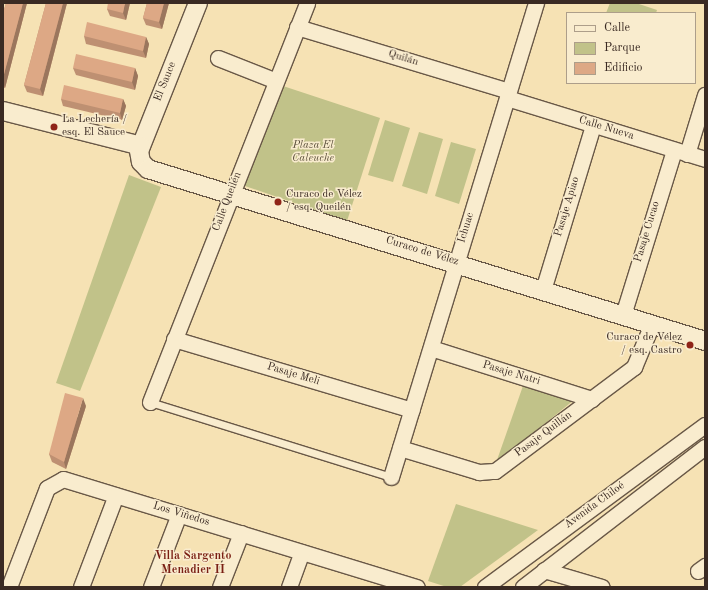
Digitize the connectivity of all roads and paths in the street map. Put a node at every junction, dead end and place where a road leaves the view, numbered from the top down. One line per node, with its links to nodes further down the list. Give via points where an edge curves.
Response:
1 (198, 3): 12 (street, El Sauce)
2 (306, 3): 4 (street, Calle Queilén)
3 (536, 3): 8 (street, Ichuac)
4 (297, 27): 6 (street, Calle Queilén); 8 (street, Quilán)
5 (218, 58): 6 (street)
6 (276, 81): 14 (street, Calle Queilén)
7 (705, 94): 11 (street, Pasaje Cucao)
8 (508, 95): 10 (street, Calle Nueva); 15 (street, Ichuac)
9 (3, 111): 12 (street, Curaco de Vélez)
10 (593, 125): 11 (street, Calle Nueva); 16 (street, Pasaje Apiao)
11 (680, 152): 13 (street, Calle Nueva); 17 (street, Pasaje Cucao)
12 (141, 154): 14 (street, Curaco de Vélez, via 153,171)
13 (705, 159)
14 (232, 194): 15 (street, Curaco de Vélez); 19 (street, Calle Queilén)
15 (457, 263): 16 (street, Curaco de Vélez); 21 (street, Ichuac)
16 (543, 290): 17 (street, Curaco de Vélez)
17 (623, 315): 18 (street, Curaco de Vélez)
18 (652, 324): 20 (street, Curaco de Vélez); 22 (street, Pasaje Quillán, via 637,364)
19 (174, 339): 23 (street, Calle Queilén); 24 (street, Pasaje Meli)
20 (705, 340)
21 (431, 348): 22 (street, Pasaje Natri); 24 (street, Ichuac)
22 (592, 399): 27 (street, Pasaje Quillán, via 495,471 479,472)
23 (150, 402): 28 (lane)
24 (412, 410): 27 (street, Ichuac)
25 (705, 425): 40 (street, Avenida Chiloé)
26 (705, 447): 33 (street, Avenida Chiloé)
27 (400, 448): 28 (street, Ichuac)
28 (391, 477)
29 (116, 495): 30 (street, Los Viñedos); 34 (street, Los Viñedos, via 68,480 50,484); 35 (street)
30 (179, 514): 31 (street, Los Viñedos); 36 (street)
31 (241, 533): 32 (street, Los Viñedos); 37 (street)
32 (302, 552): 38 (street); 39 (street, Los Viñedos)
33 (544, 570): 41 (street, Avenida Chiloé); 42 (street)
34 (9, 587)
35 (81, 587)
36 (151, 587)
37 (220, 587)
38 (288, 587)
39 (417, 587)
40 (485, 587)
41 (522, 587)
42 (602, 587)

